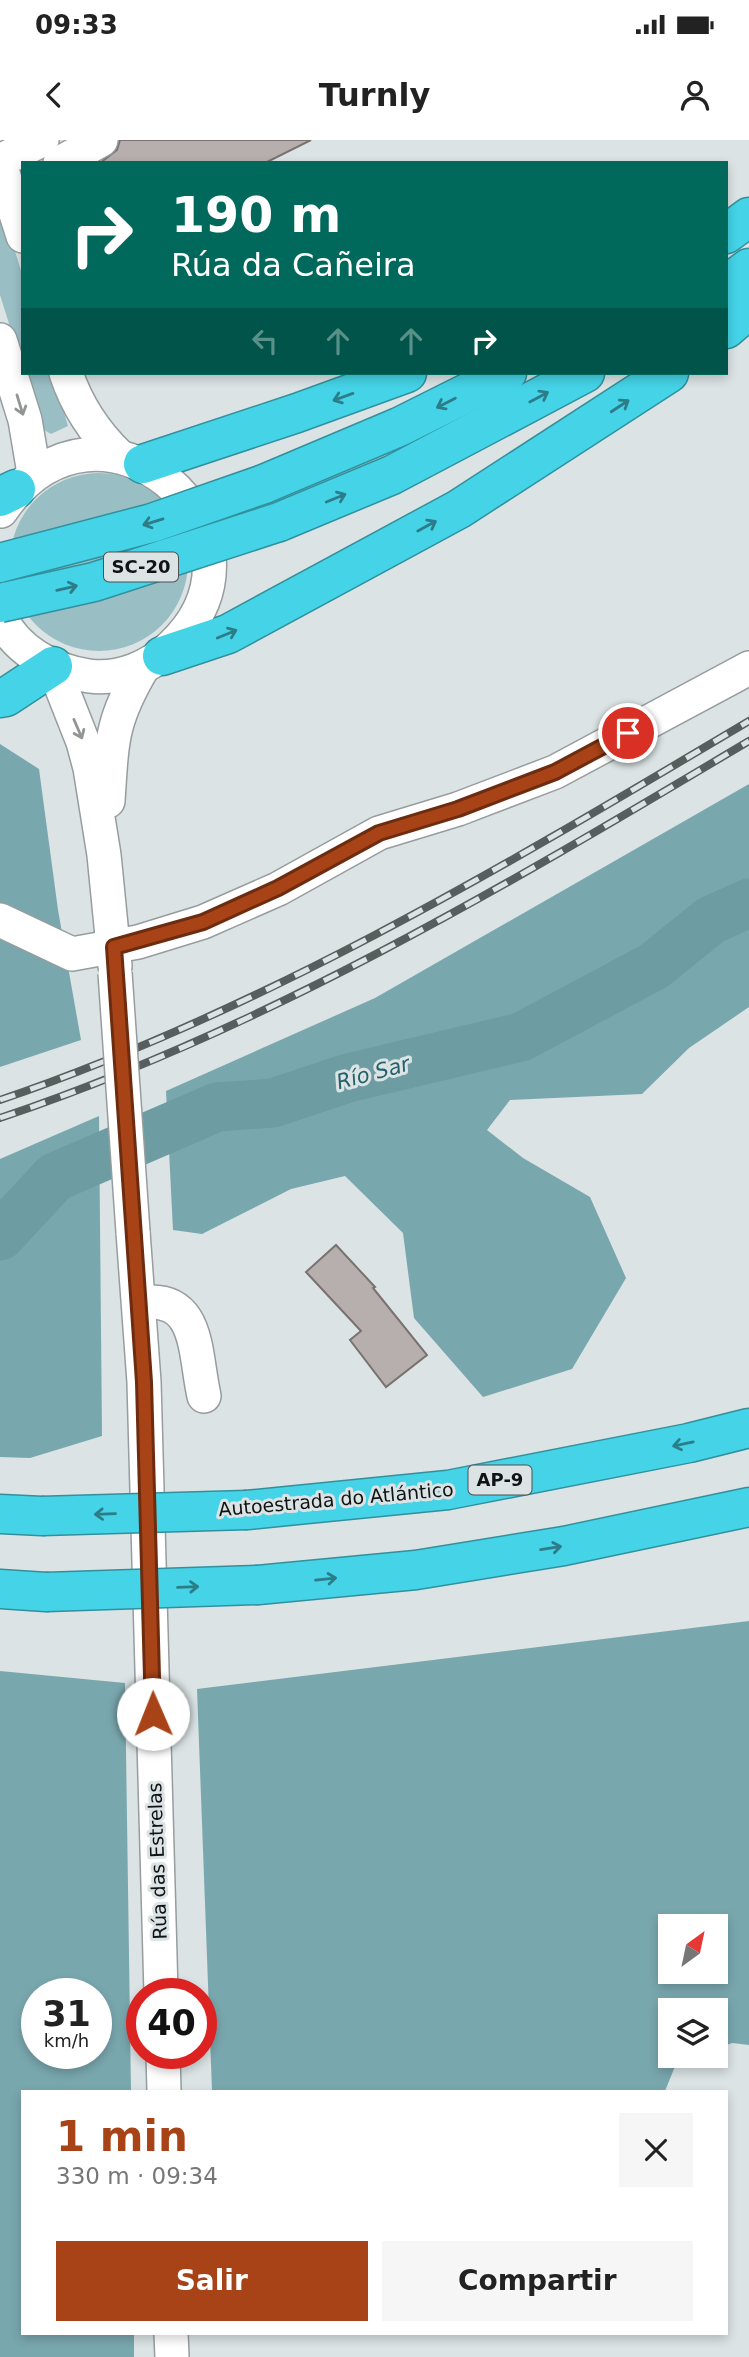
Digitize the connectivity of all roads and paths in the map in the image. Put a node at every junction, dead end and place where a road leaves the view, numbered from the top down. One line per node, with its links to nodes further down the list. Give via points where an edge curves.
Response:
1 (41, 140): 4 (street)
2 (101, 140): 3 (street)
3 (64, 161)
4 (0, 162): 5 (street); 7 (street)
5 (21, 164)
6 (749, 217): 8 (highway)
7 (21, 230)
8 (728, 233)
9 (749, 268): 10 (highway)
10 (728, 284)
11 (749, 300): 12 (highway)
12 (728, 306)
13 (749, 309): 14 (highway)
14 (728, 327)
15 (0, 340): 22 (street, one-way to 22, via 25,421)
16 (402, 375): 21 (highway, one-way to 21, via 298,413)
17 (503, 375): 23 (highway, SC-20, one-way to 23, bridge, via 399,427 264,484 152,523)
18 (581, 375): 24 (highway, SC-20, one-way to 18, bridge, via 94,582 279,522 392,475)
19 (666, 375): 26 (highway, one-way to 19, via 228,634 459,509)
20 (77, 377): 21 (street, via 80,407 99,437)
21 (131, 460): 22 (street, via 89,454 61,460); 26 (street, via 171,482 185,499 205,538 209,571 202,604 186,633)
22 (13, 493)
23 (0, 563)
24 (0, 603)
25 (0, 616): 27 (street, via 30,654)
26 (153, 661): 27 (street, via 117,675 90,676); 30 (street, via 121,704 112,734)
27 (53, 666): 29 (highway); 30 (street, one-way to 30, via 83,741)
28 (749, 668): 32 (street, via 555,772 379,833 278,888)
29 (0, 698)
30 (104, 855): 32 (street, Rúa das Estrelas)
31 (0, 920): 32 (street, via 72,954)
32 (114, 960): 33 (street, Rúa das Estrelas, bridge)
33 (139, 1303): 34 (street, via 158,1300 188,1317); 39 (street, Rúa das Estrelas)
34 (204, 1396)
35 (749, 1428): 37 (highway, Autoestrada do Atlántico / AP-9, one-way to 37, bridge, via 448,1490 247,1510)
36 (749, 1507): 38 (highway, one-way to 36, bridge, via 46,1592 258,1585 430,1568 565,1546)
37 (0, 1514)
38 (0, 1589)
39 (161, 1978)
40 (163, 2069): 41 (street)
41 (164, 2090)
42 (171, 2335): 43 (street)
43 (172, 2357)

